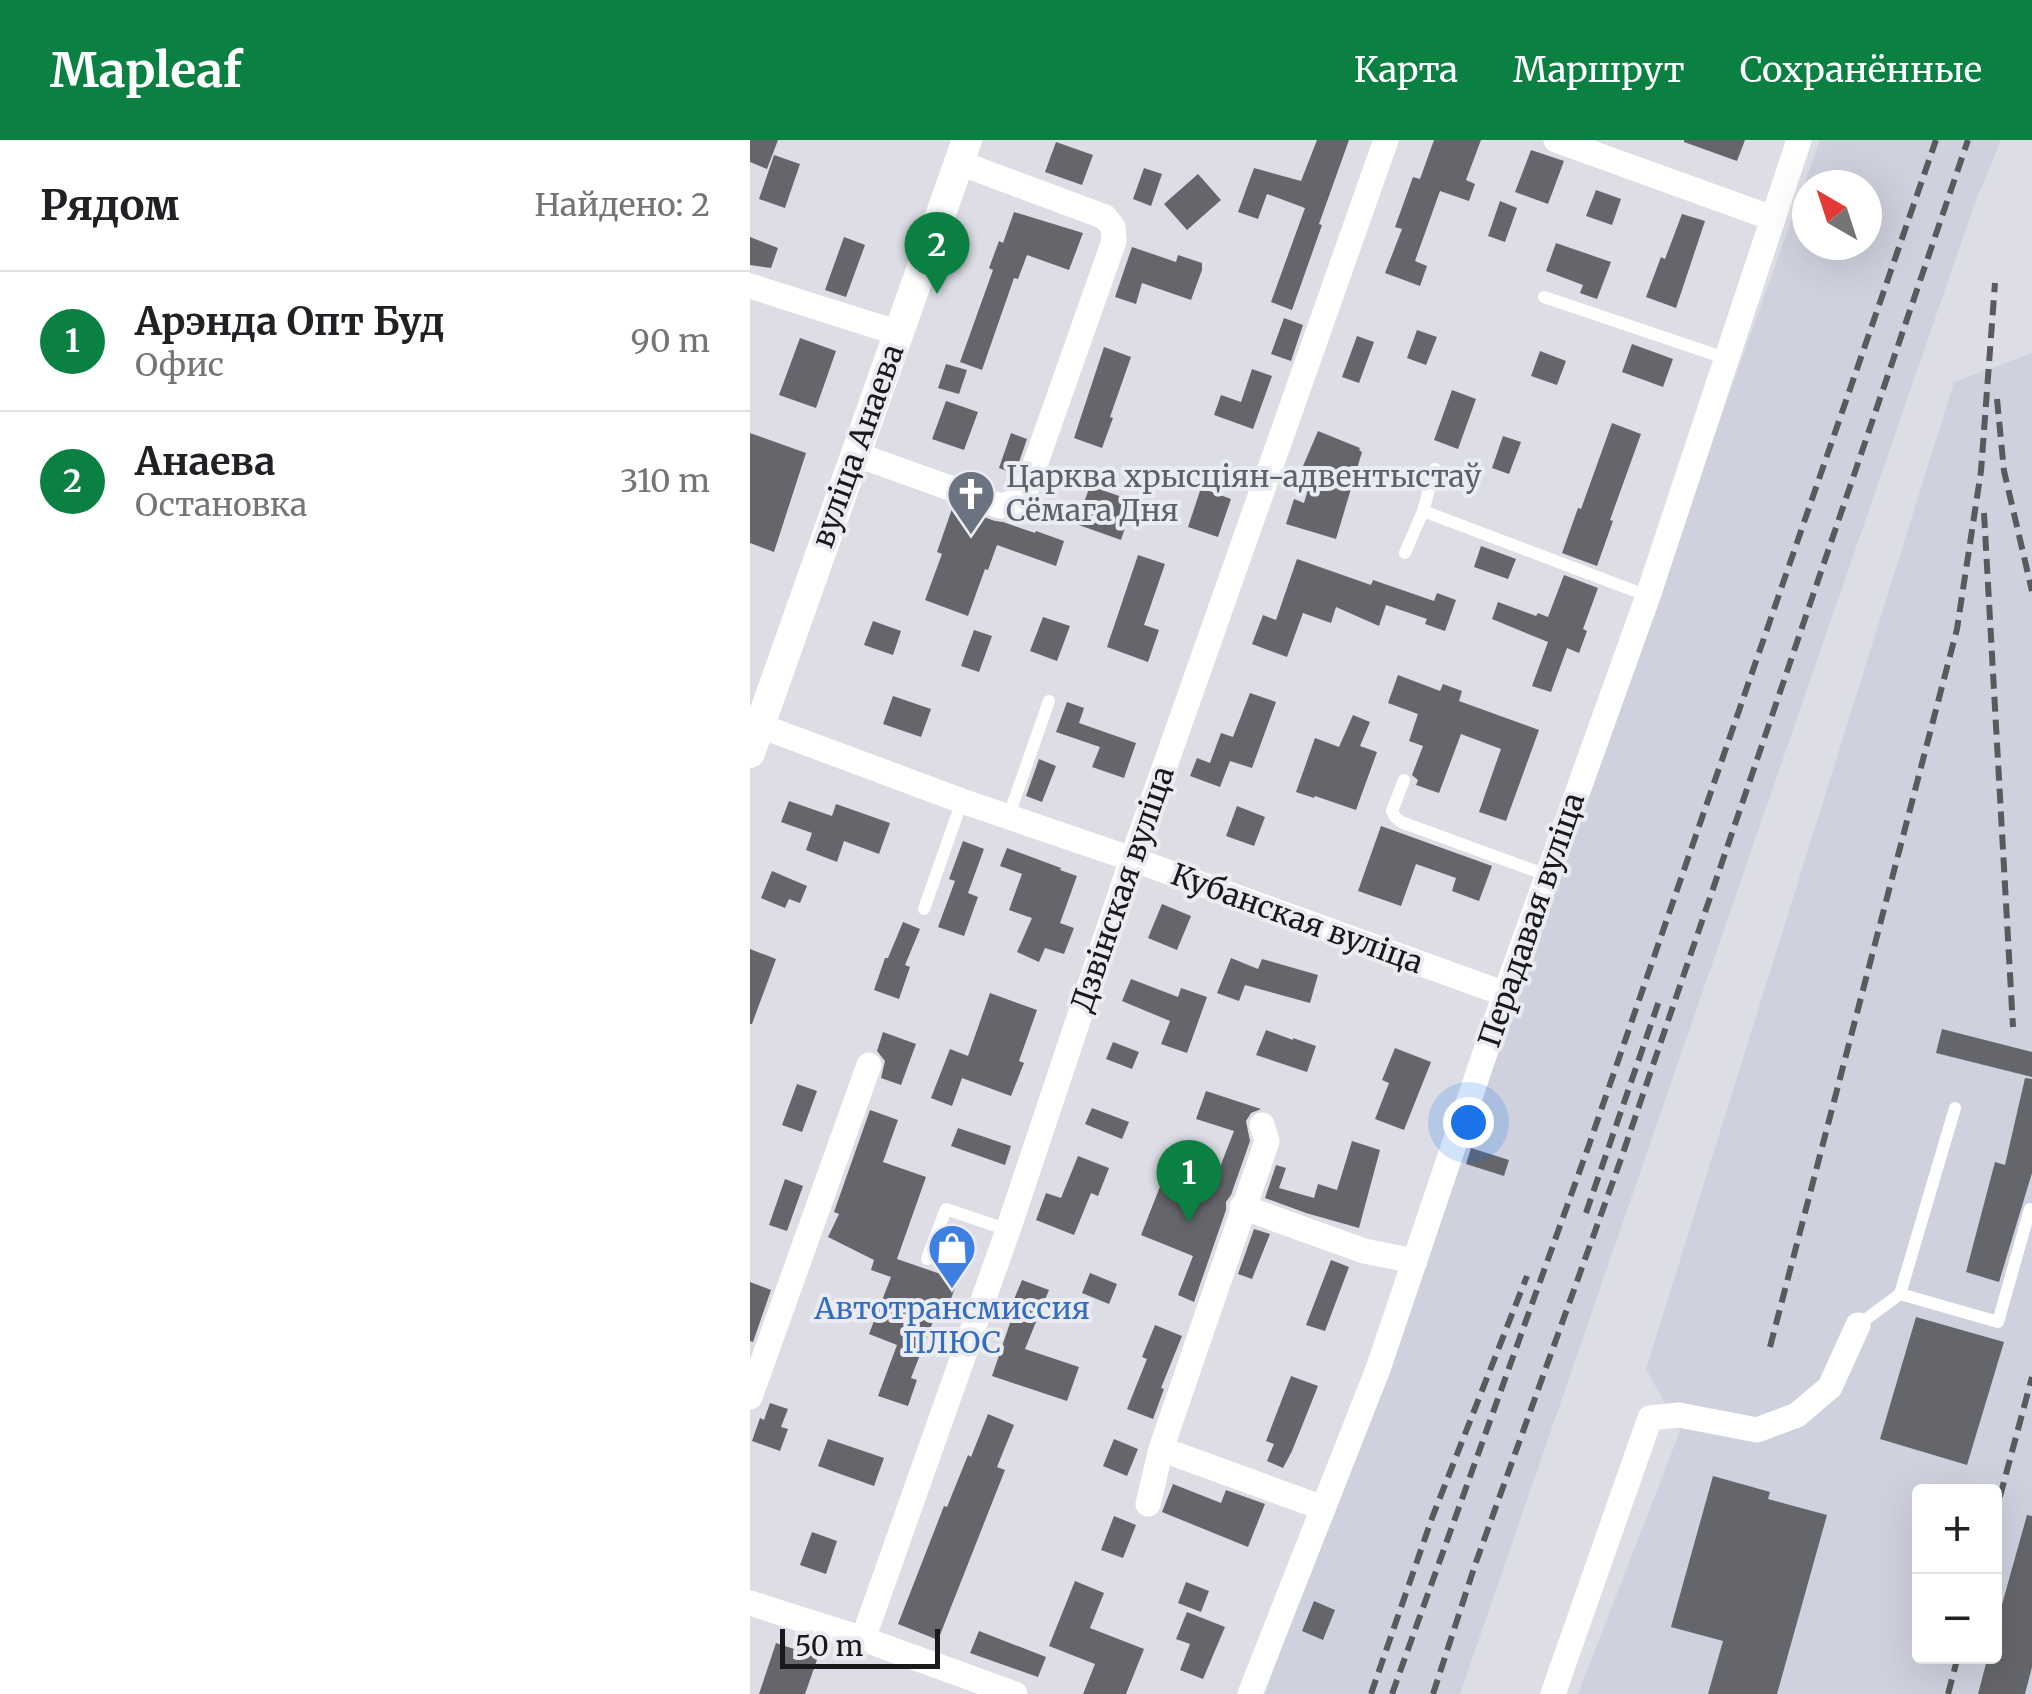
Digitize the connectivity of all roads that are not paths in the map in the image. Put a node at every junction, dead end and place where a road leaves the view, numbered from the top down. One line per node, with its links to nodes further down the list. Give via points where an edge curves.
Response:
1 (1386, 140): 20 (street, Дзвінская вуліца)
2 (1556, 140): 5 (street)
3 (1799, 140): 5 (street, Перадавая вуліца)
4 (964, 151): 8 (street, вуліца Анаева); 10 (street, via 1105,217 1113,228 1114,241 1026,490 1000,506)
5 (1772, 218): 9 (street, Перадавая вуліца)
6 (750, 286): 8 (street)
7 (1544, 297): 9 (lane)
8 (898, 333): 10 (street, вуліца Анаева)
9 (1725, 358): 14 (street, Перадавая вуліца)
10 (855, 454): 16 (street, вуліца Анаева)
11 (1435, 469): 12 (lane)
12 (1423, 511): 13 (lane); 14 (lane)
13 (1405, 553)
14 (1648, 596): 21 (street, Перадавая вуліца)
15 (1048, 702): 19 (lane)
16 (753, 733): 18 (street, Кубанская вуліца)
17 (1404, 780): 21 (lane, via 1392,810 1401,822)
18 (962, 801): 19 (street, Кубанская вуліца); 22 (lane)
19 (1010, 816): 20 (street, Кубанская вуліца)
20 (1132, 858): 23 (street, Кубанская вуліца); 29 (street, Дзвінская вуліца)
21 (1546, 875): 23 (street, Перадавая вуліца)
22 (924, 909)
23 (1505, 994): 31 (street, Перадавая вуліца)
24 (869, 1065): 34 (street)
25 (1955, 1108): 32 (lane)
26 (1262, 1125): 27 (street, via 1266,1141)
27 (1242, 1207): 31 (street, via 1364,1252); 35 (street)
28 (2030, 1208): 32 (lane, via 1998,1322)
29 (1008, 1230): 30 (lane, via 946,1209); 39 (street, Дзвінская вуліца)
30 (927, 1259)
31 (1415, 1261): 37 (street, Перадавая вуліца)
32 (1900, 1294): 33 (lane)
33 (1858, 1325): 42 (street, via 1830,1387 1797,1415 1757,1430 1679,1415 1650,1418)
34 (750, 1397)
35 (1162, 1449): 36 (street); 37 (street)
36 (1148, 1504)
37 (1323, 1508): 41 (street, Перадавая вуліца)
38 (750, 1603): 39 (street)
39 (863, 1639): 40 (street)
40 (1015, 1694)
41 (1250, 1694)
42 (1554, 1694)

